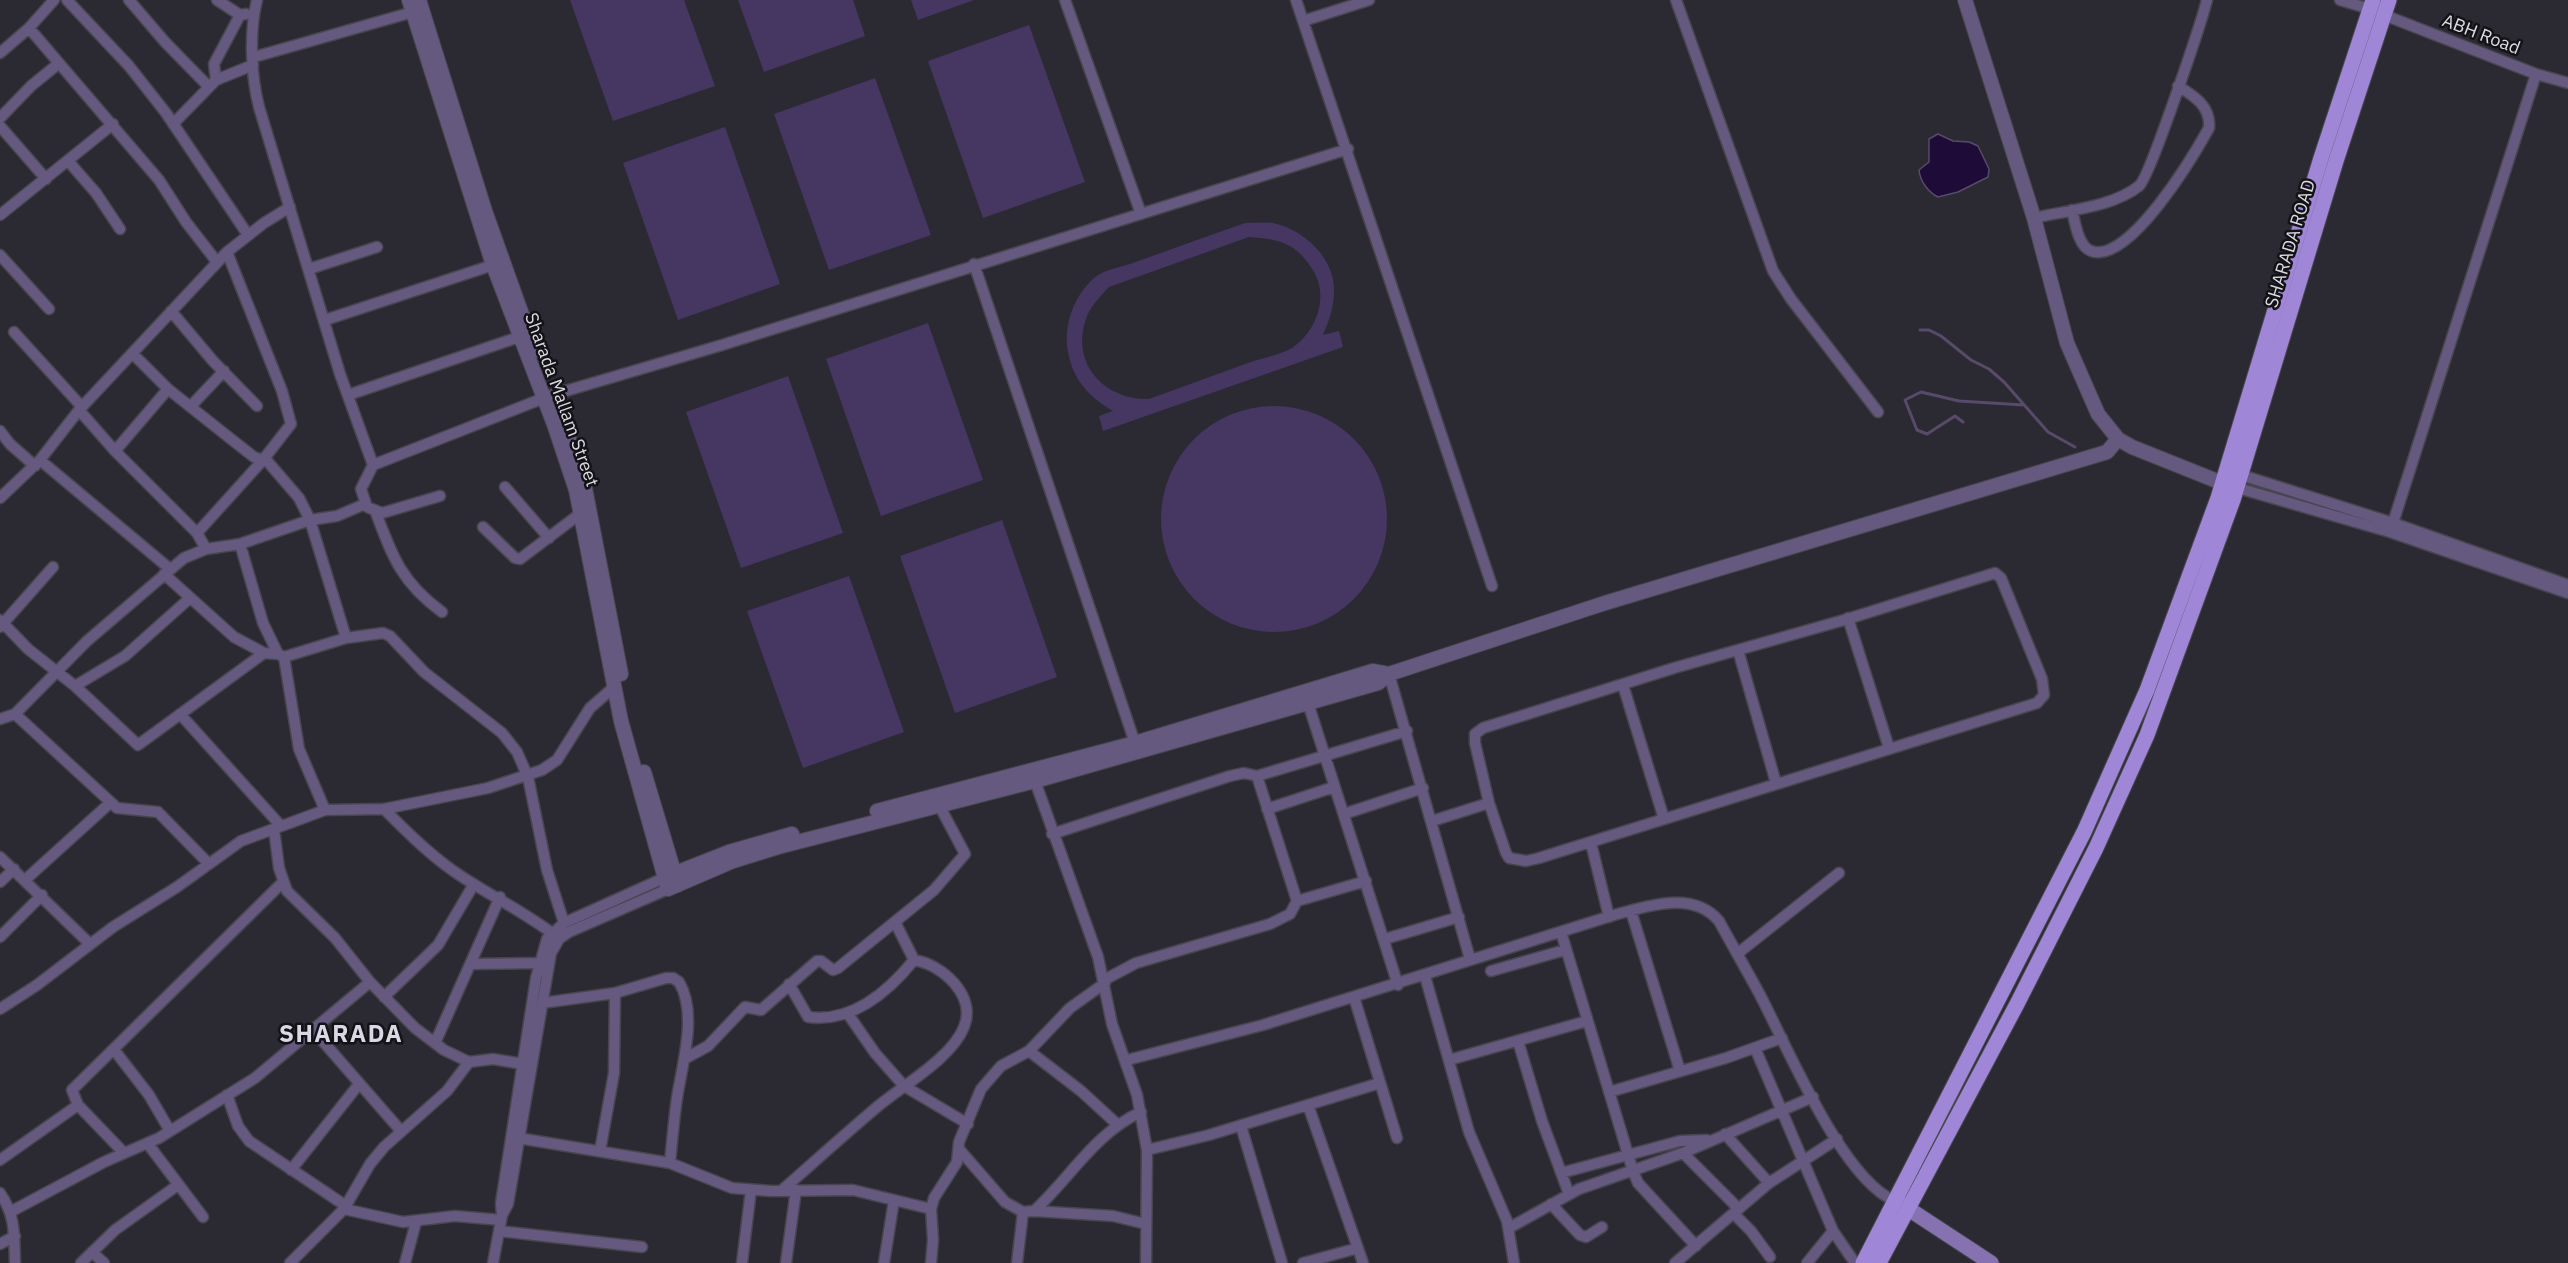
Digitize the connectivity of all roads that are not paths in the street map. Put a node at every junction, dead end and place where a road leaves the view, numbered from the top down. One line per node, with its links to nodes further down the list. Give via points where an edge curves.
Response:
1 (54, 0): 18 (street)
2 (67, 0): 28 (street, via 129,66)
3 (129, 0): 24 (street)
4 (217, 0): 16 (street)
5 (256, 0): 15 (street)
6 (1065, 0): 35 (street)
7 (1296, 0): 17 (street)
8 (1369, 0): 17 (street)
9 (1676, 0): 60 (street, via 1773,271)
10 (1965, 0): 37 (street)
11 (2207, 0): 25 (street)
12 (2340, 0): 14 (street, ABH Road)
13 (414, 4): 20 (street); 45 (street, Sharada Mallam Street); 56 (street, Sharada Mallam Street)
14 (2379, 6): 22 (street, ABH Road); 68 (main road)
15 (253, 14): 16 (street); 20 (street)
16 (240, 15): 24 (street, via 214,64)
17 (1303, 21): 30 (street)
18 (29, 28): 19 (street); 21 (street)
19 (0, 53)
20 (253, 61): 24 (street); 33 (street, via 252,82)
21 (58, 64): 26 (street); 27 (street)
22 (2536, 74): 23 (street, ABH Road); 75 (street)
23 (2568, 83)
24 (213, 84): 28 (street)
25 (2178, 86): 34 (street, via 2142,184 2121,196); 34 (street, via 2205,106 2209,128 2154,209 2122,244 2102,251 2091,251 2085,246)
26 (0, 118)
27 (113, 124): 31 (street); 43 (street, via 159,180)
28 (173, 124): 39 (street)
29 (0, 126): 32 (street)
30 (1348, 149): 35 (street); 84 (street)
31 (69, 162): 32 (street); 38 (street)
32 (46, 178): 36 (street)
33 (290, 207): 39 (street); 46 (street)
34 (2072, 210): 37 (street)
35 (1141, 214): 44 (street)
36 (0, 215)
37 (2034, 218): 62 (street, via 2067,343)
38 (120, 229)
39 (248, 235): 41 (street)
40 (376, 247): 46 (street)
41 (227, 252): 43 (street); 64 (street, via 290,415 289,429)
42 (0, 255): 47 (street)
43 (217, 262): 48 (street)
44 (974, 264): 56 (street); 104 (street)
45 (493, 265): 49 (street); 51 (street, Sharada Mallam Street)
46 (309, 270): 49 (street)
47 (49, 309)
48 (171, 311): 52 (street); 53 (street)
49 (325, 320): 55 (street)
50 (14, 332): 59 (street)
51 (519, 337): 55 (street); 56 (street, Sharada Mallam Street)
52 (133, 354): 54 (street); 59 (street)
53 (224, 371): 57 (street); 58 (street)
54 (168, 389): 57 (street); 63 (street)
55 (348, 395): 66 (street)
56 (548, 396): 66 (street); 73 (street, Sharada Mallam Street); 130 (street, Sharada Mallam Street, via 583,478 630,718)
57 (191, 406): 64 (street)
58 (257, 406)
59 (80, 409): 63 (street); 65 (street)
60 (1878, 412)
61 (0, 431): 65 (street, via 10,444)
62 (2112, 446): 68 (street); 95 (street)
63 (115, 451): 77 (street)
64 (263, 460): 74 (street, via 291,487); 77 (street)
65 (37, 463): 70 (street); 82 (street)
66 (373, 465): 71 (street, via 361,489)
67 (505, 487): 78 (street)
68 (2228, 490): 75 (street); 85 (street, via 2390,532); 222 (main road, via 2103,792)
69 (440, 496): 72 (street)
70 (0, 498)
71 (365, 504): 72 (street); 74 (street, via 337,516)
72 (376, 513): 87 (street, via 405,578)
73 (581, 513): 78 (street); 98 (street, Sharada Mallam Street)
74 (310, 520): 79 (street); 90 (street)
75 (2393, 523): 83 (street)
76 (483, 527): 78 (street, via 520,559)
77 (197, 533): 80 (street)
78 (549, 538)
79 (240, 544): 80 (street); 93 (street, via 263,623)
80 (206, 549): 82 (street)
81 (52, 567): 89 (street)
82 (167, 572): 86 (street); 94 (street)
83 (2568, 585)
84 (1492, 586)
85 (2568, 593)
86 (190, 598): 92 (street, via 234,637); 97 (street, via 125,656)
87 (442, 612)
88 (1848, 618): 91 (street); 105 (street); 105 (street, via 1997,573 2043,680 2044,695 2037,703)
89 (1, 624): 94 (street)
90 (346, 638): 93 (street); 108 (street, via 377,632 390,636 424,672 502,733 517,752)
91 (1738, 650): 96 (street); 110 (street)
92 (264, 653): 93 (street); 101 (street)
93 (281, 656): 118 (street, via 299,749)
94 (57, 671): 97 (street); 100 (street)
95 (1389, 674): 99 (street, via 1378,683); 103 (street); 104 (street, via 1373,671)
96 (1623, 685): 114 (street, via 1478,731 1475,742); 120 (street)
97 (75, 686): 101 (street, via 138,745)
98 (614, 687): 108 (street, via 591,708 557,760); 130 (street, Sharada Mallam Street)
99 (1308, 703): 106 (street); 109 (street)
100 (15, 714): 102 (street); 113 (street)
101 (180, 714): 122 (street)
102 (0, 719)
103 (1407, 731): 106 (street); 112 (street)
104 (1135, 743): 130 (street, via 773,838)
105 (1889, 748): 110 (street)
106 (1323, 756): 107 (street); 111 (street)
107 (1257, 776): 117 (street); 123 (street, via 1230,776)
108 (528, 777): 116 (street); 142 (street, via 547,870)
109 (1035, 781): 115 (street); 123 (street)
110 (1776, 783): 120 (street)
111 (1334, 787): 117 (street); 119 (street)
112 (1423, 788): 119 (street); 121 (street)
113 (110, 803): 126 (street, via 125,811 158,812); 129 (street)
114 (1489, 803): 121 (street); 124 (street, via 1506,853 1513,860 1526,861)
115 (939, 805): 130 (street, via 778,847); 141 (street, via 964,856 934,890)
116 (384, 808): 118 (street); 134 (street, via 427,851)
117 (1267, 809): 137 (street)
118 (325, 810): 122 (street)
119 (1344, 814): 131 (street)
120 (1664, 819): 124 (street)
121 (1432, 821): 139 (street)
122 (278, 828): 126 (street, via 241,841); 133 (street)
123 (1053, 834): 157 (street)
124 (1591, 843): 140 (street)
125 (0, 857): 127 (street)
126 (209, 864): 147 (street)
127 (14, 869): 129 (street); 132 (street)
128 (1839, 873): 149 (street)
129 (25, 880): 135 (street)
130 (671, 881): 142 (street); 144 (street)
131 (1366, 881): 137 (street); 146 (street)
132 (0, 882)
133 (283, 882): 156 (street); 172 (street)
134 (474, 884): 136 (street); 161 (street, via 438,945)
135 (42, 896): 145 (street); 147 (street)
136 (500, 897): 144 (street); 153 (street)
137 (1297, 901): 157 (street, via 1290,914 1270,924 1136,963)
138 (1631, 911): 140 (street); 149 (street, via 1698,904 1719,921); 179 (street)
139 (1459, 917): 146 (street); 150 (street)
140 (1609, 917): 143 (street)
141 (895, 922): 151 (street); 158 (street, via 838,968 817,961)
142 (564, 923): 144 (street)
143 (1561, 932): 148 (street); 150 (street)
144 (555, 936): 152 (street); 163 (street)
145 (0, 937)
146 (1385, 939): 159 (street)
147 (90, 944): 164 (street)
148 (1565, 950): 154 (street); 166 (street)
149 (1737, 954): 168 (street)
150 (1470, 959): 155 (street)
151 (914, 960): 165 (street, via 861,1008); 182 (street, via 933,967 952,981 965,1001 967,1019 950,1046)
152 (539, 963): 153 (street); 178 (street)
153 (472, 964): 170 (street)
154 (1491, 971)
155 (1425, 976): 159 (street); 176 (street)
156 (370, 982): 161 (street); 167 (street)
157 (1104, 982): 173 (street, via 1070,1008); 175 (street, via 1112,1024)
158 (789, 984): 165 (street, via 808,1017); 174 (street, via 759,1011 745,1007 708,1047)
159 (1398, 985): 162 (street)
160 (615, 993): 163 (street); 174 (street, via 666,978 679,982 686,1006); 203 (street, via 614,1073)
161 (384, 997): 170 (street)
162 (1354, 997): 175 (street); 180 (street)
163 (542, 1003): 196 (street)
164 (0, 1009)
165 (848, 1014): 182 (street)
166 (1587, 1020): 169 (street); 183 (street)
167 (313, 1030): 181 (street); 184 (street, via 255,1078)
168 (1782, 1038): 171 (street); 185 (street)
169 (1518, 1041): 176 (street); 212 (street)
170 (435, 1043): 177 (street)
171 (1755, 1048): 179 (street); 188 (street)
172 (115, 1051): 186 (street, via 72,1090); 193 (street, via 149,1095)
173 (1029, 1051): 190 (street, via 1001,1066 986,1082); 191 (street)
174 (686, 1058): 209 (street, via 677,1097)
175 (1126, 1060): 189 (street)
176 (1449, 1060): 233 (street, via 1469,1132)
177 (469, 1062): 178 (street, via 493,1059); 194 (street, via 447,1090)
178 (523, 1064): 196 (street)
179 (1680, 1071): 183 (street)
180 (1380, 1083): 187 (street); 197 (street)
181 (359, 1084): 194 (street); 210 (street)
182 (904, 1086): 190 (street); 217 (street)
183 (1609, 1092): 206 (street)
184 (227, 1095): 193 (street); 210 (street, via 243,1134)
185 (1813, 1097): 188 (street); 198 (street)
186 (78, 1105): 204 (street); 207 (street)
187 (1308, 1105): 192 (street); 240 (street)
188 (1782, 1109): 195 (street); 208 (street)
189 (1141, 1112): 191 (street); 202 (street)
190 (968, 1124): 201 (street)
191 (1118, 1125): 226 (street)
192 (1241, 1126): 202 (street); 257 (street)
193 (170, 1131): 200 (street)
194 (401, 1131): 223 (street, via 370,1164)
195 (1725, 1134): 199 (street); 213 (street)
196 (516, 1138): 203 (street); 229 (street, via 508,1204)
197 (1397, 1138)
198 (1838, 1139): 208 (street); 222 (street, via 1858,1171 1880,1192)
199 (1711, 1140): 205 (street); 206 (street, via 1680,1141)
200 (148, 1144): 204 (street); 214 (street)
201 (958, 1149): 224 (street, via 957,1162); 226 (street, via 1005,1202)
202 (1147, 1150): 231 (street)
203 (600, 1151): 209 (street)
204 (124, 1153): 225 (street)
205 (1683, 1153): 211 (street); 227 (street)
206 (1628, 1154): 211 (street); 212 (street)
207 (0, 1160)
208 (1804, 1162): 213 (street); 235 (street)
209 (670, 1163): 215 (street, via 711,1182)
210 (291, 1170): 223 (street)
211 (1633, 1171): 219 (street); 238 (street, via 1638,1183)
212 (1561, 1173): 219 (street)
213 (1769, 1183): 227 (street)
214 (178, 1185): 228 (street); 242 (street, via 129,1218)
215 (751, 1190): 217 (street); 251 (street)
216 (796, 1190): 217 (street); 220 (street, via 853,1190); 252 (street)
217 (781, 1191)
218 (0, 1193): 225 (street)
219 (1569, 1194): 221 (street)
220 (894, 1200): 224 (street); 253 (street)
221 (1551, 1204): 232 (street, via 1580,1235 1586,1237); 233 (street)
222 (1901, 1204): 264 (main road); 265 (main road); 266 (main road)
223 (345, 1207): 230 (street, via 382,1219); 247 (street)
224 (931, 1209): 254 (street)
225 (12, 1210): 236 (street)
226 (1029, 1211): 231 (street, via 1113,1216); 255 (street)
227 (1737, 1211): 238 (street); 243 (street)
228 (203, 1217)
229 (502, 1217): 230 (street, via 455,1216); 234 (street)
230 (416, 1222): 248 (street)
231 (1146, 1224): 256 (street)
232 (1602, 1227)
233 (1509, 1228): 260 (street)
234 (499, 1231): 239 (street); 241 (street)
235 (1833, 1231): 262 (street); 263 (street)
236 (15, 1236): 237 (street); 244 (street)
237 (0, 1244)
238 (1696, 1246): 261 (street)
239 (642, 1247)
240 (1358, 1248): 258 (street); 259 (street)
241 (495, 1251): 249 (street); 250 (street)
242 (92, 1252): 245 (street); 246 (street)
243 (1770, 1257)
244 (15, 1263)
245 (81, 1263)
246 (104, 1263)
247 (290, 1263)
248 (405, 1263)
249 (493, 1263)
250 (501, 1263)
251 (742, 1263)
252 (786, 1263)
253 (884, 1263)
254 (931, 1263)
255 (1017, 1263)
256 (1146, 1263)
257 (1282, 1263)
258 (1303, 1263)
259 (1363, 1263)
260 (1514, 1263)
261 (1675, 1263)
262 (1807, 1263)
263 (1855, 1263)
264 (1863, 1263)
265 (1879, 1263)
266 (1991, 1263)

